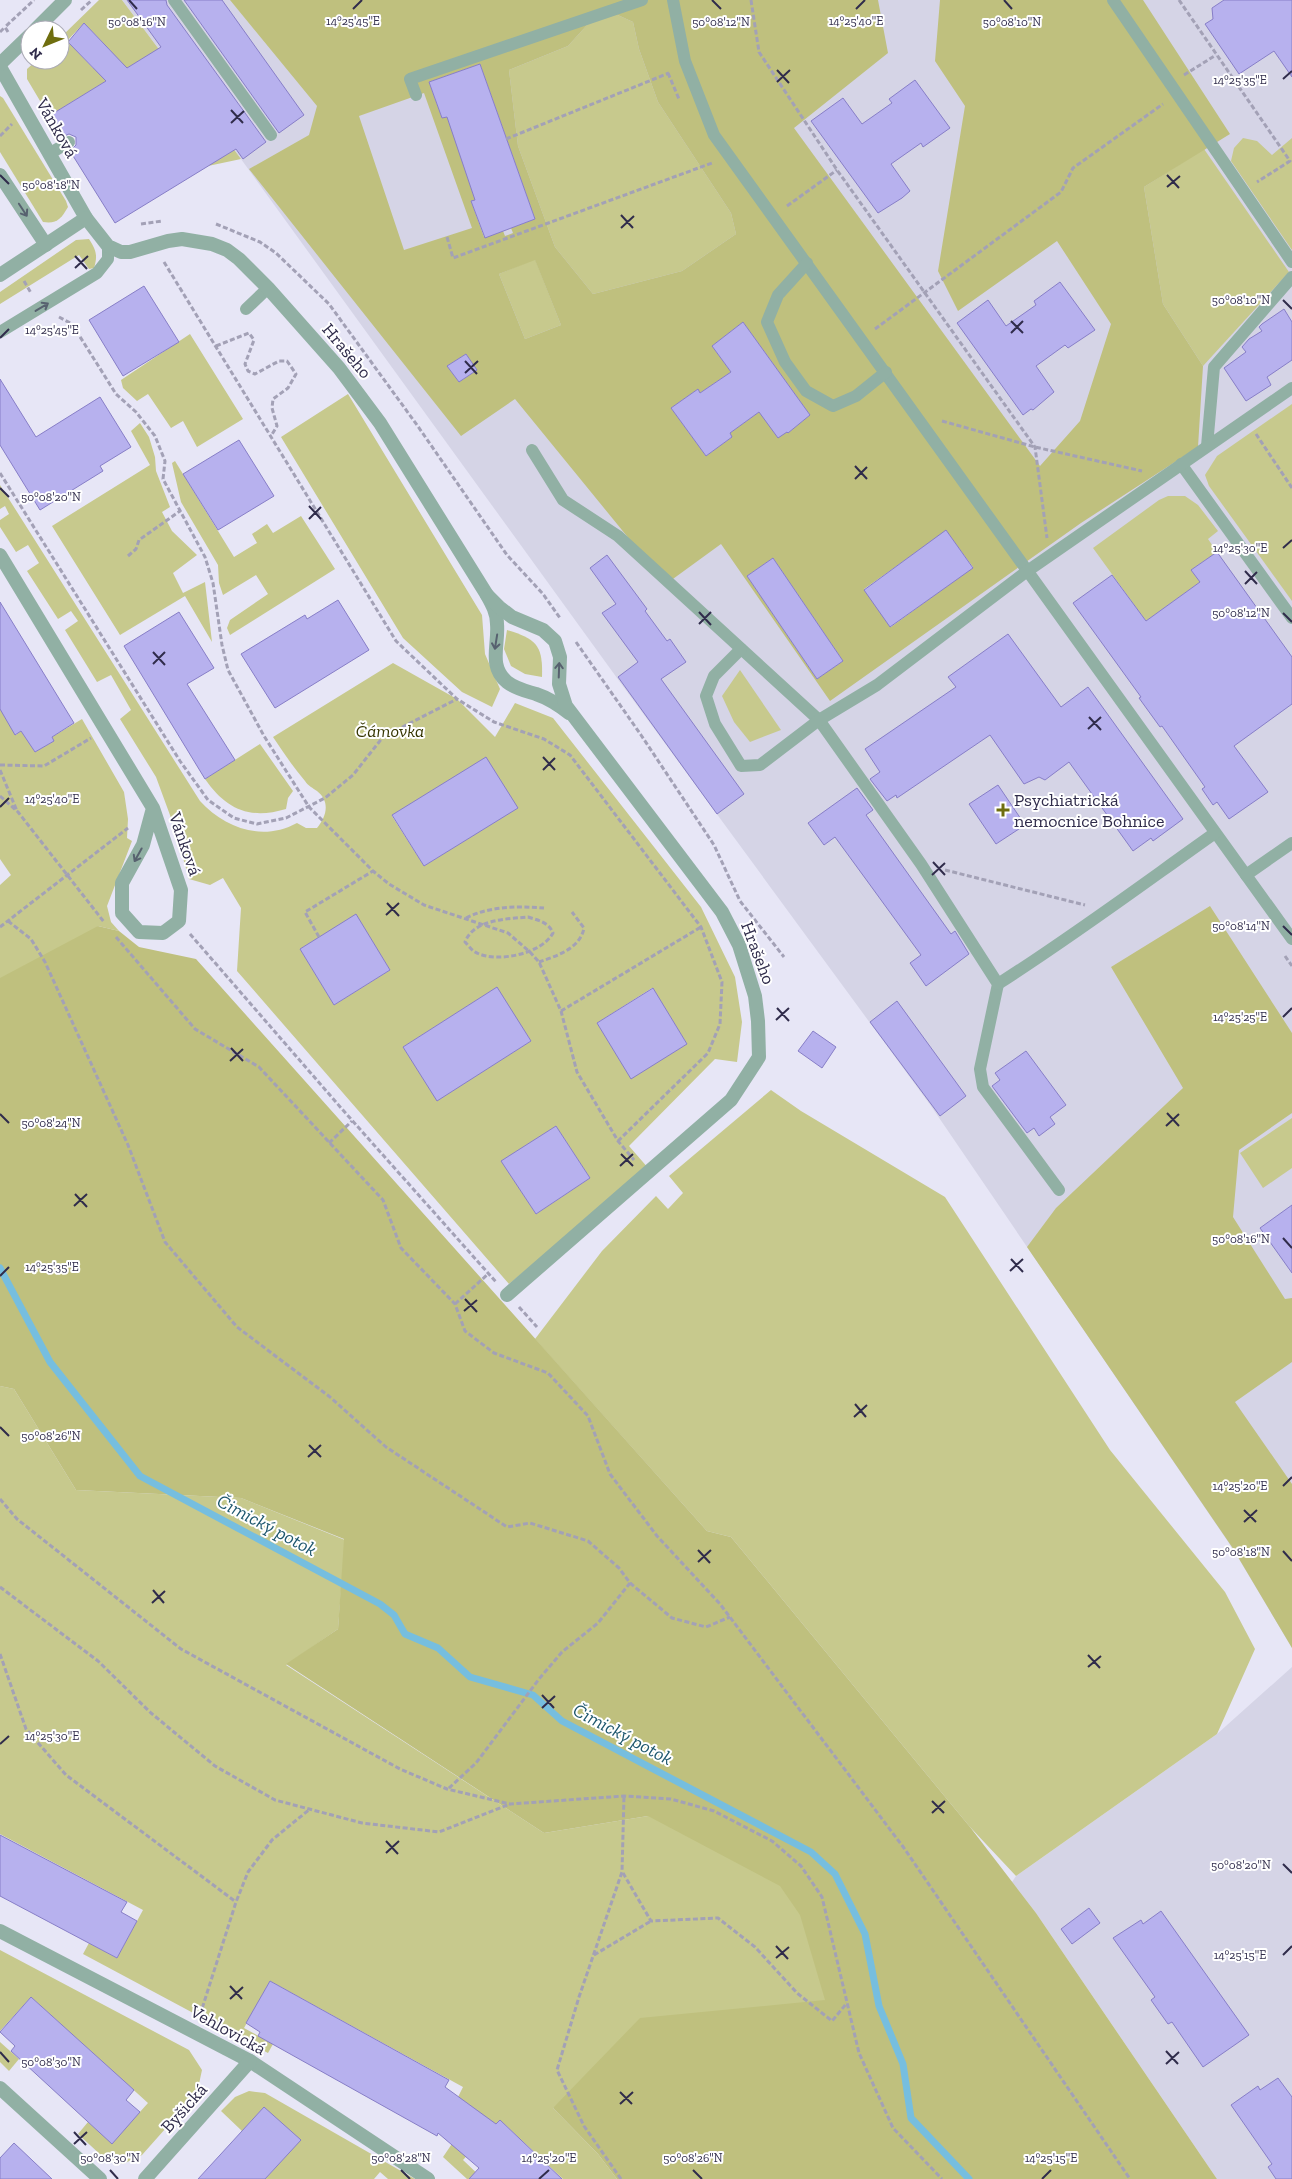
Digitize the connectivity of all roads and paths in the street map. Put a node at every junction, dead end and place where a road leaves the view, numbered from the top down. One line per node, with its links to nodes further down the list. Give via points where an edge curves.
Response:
1 (65, 0): 8 (street)
2 (174, 0): 18 (lane)
3 (642, 0): 16 (lane, via 410,79)
4 (673, 0): 27 (lane, via 685,62 714,135)
5 (751, 0): 24 (path, via 759,52)
6 (1113, 0): 15 (lane)
7 (1179, 0): 12 (path)
8 (45, 20)
9 (5, 27): 10 (path)
10 (0, 32)
11 (20, 44): 13 (street)
12 (1216, 55): 15 (path); 26 (path, via 1290,161)
13 (0, 65): 22 (street, Vánková)
14 (668, 73): 20 (path)
15 (1174, 89): 26 (lane); 42 (path, via 1073,168 1061,192)
16 (416, 95)
17 (16, 120): 19 (path)
18 (271, 135)
19 (0, 136)
20 (506, 139)
21 (69, 142): 22 (lane)
22 (50, 154): 28 (street, Vánková)
23 (716, 162): 32 (path, via 453,258)
24 (837, 170): 27 (path); 42 (path)
25 (0, 175): 33 (street, one-way to 33)
26 (1244, 190): 36 (lane)
27 (773, 217): 37 (lane)
28 (86, 218): 33 (street); 34 (street, Vánková)
29 (170, 220): 30 (path)
30 (141, 224)
31 (212, 224): 67 (path, via 260,242 276,253 328,304 507,555 543,594)
32 (447, 237)
33 (46, 245): 38 (street)
34 (108, 246): 41 (street, Hrašeho, via 130,252 182,239 212,244 240,259); 43 (lane, one-way to 34, via 97,273 108,259)
35 (162, 259): 47 (path)
36 (1292, 262)
37 (807, 263): 46 (lane); 48 (lane, via 778,295 767,322 795,376 806,391 833,406 856,396)
38 (15, 265): 39 (street); 43 (path)
39 (0, 275)
40 (1292, 277): 53 (lane, via 1214,367)
41 (268, 288): 44 (lane); 65 (street, Hrašeho, via 339,368 380,423)
42 (923, 293): 46 (path); 54 (path)
43 (40, 308): 45 (lane); 60 (path, via 72,324 116,394 136,412 154,436 165,461 163,478)
44 (246, 309)
45 (0, 332)
46 (862, 338): 48 (lane)
47 (216, 346): 52 (path); 52 (path, via 249,333 254,340 245,364 248,371 255,374 279,361 287,361 294,369 296,374 288,388 272,399 277,426)
48 (886, 372): 50 (lane)
49 (1292, 388): 51 (lane)
50 (916, 413): 54 (path); 64 (lane)
51 (1246, 419): 53 (lane); 59 (path)
52 (271, 436): 70 (path, via 396,641)
53 (1207, 446): 56 (lane)
54 (1035, 447): 58 (path); 63 (path)
55 (532, 450): 69 (lane, via 564,500 618,536)
56 (1180, 464): 58 (lane); 66 (lane)
57 (0, 473): 77 (path, via 180,761 208,800 234,818 258,824 286,818)
58 (1165, 476): 63 (lane)
59 (1292, 488)
60 (180, 511): 62 (path, via 139,540 136,549); 77 (path, via 205,557 213,583 228,670)
61 (0, 555): 73 (street, Vánková)
62 (128, 556)
63 (1049, 556): 64 (lane)
64 (1026, 572): 72 (lane, via 877,684); 80 (lane)
65 (488, 595): 71 (street, Hrašeho, one-way to 65, via 562,695 560,657 555,641 543,630 512,617); 71 (street, Hrašeho, one-way to 71, via 498,622 494,653 499,672 514,687 546,698)
66 (1292, 618)
67 (565, 626)
68 (576, 641): 100 (path, via 714,845 740,901)
69 (741, 649): 72 (lane); 72 (lane, via 714,676 706,696 714,724 741,766 760,765)
70 (457, 699): 77 (path, via 383,737 353,775); 95 (path, via 494,722 544,739 570,755)
71 (572, 716): 109 (street, Hrašeho, via 722,912 739,945 755,996 759,1057 730,1100)
72 (820, 720): 82 (lane)
73 (106, 728): 74 (path, via 44,766); 78 (street, Vánková)
74 (0, 764)
75 (0, 770): 79 (path)
76 (0, 796): 79 (path)
77 (309, 807): 83 (path)
78 (153, 808): 84 (path); 91 (street, Vánková, via 181,890); 91 (street, Vánková, one-way to 91, via 143,845 122,883 122,913 139,932 162,933)
79 (18, 812): 84 (path)
80 (1215, 833): 85 (lane); 87 (lane)
81 (1292, 843): 85 (lane)
82 (921, 864): 87 (path); 104 (lane)
83 (373, 871): 89 (path, via 424,906); 97 (path, via 305,912)
84 (69, 875): 90 (path); 92 (path)
85 (1246, 875): 98 (lane)
86 (544, 908): 89 (path, via 515,906 479,912)
87 (1105, 910): 104 (lane, via 1061,944)
88 (572, 912): 102 (path, via 584,928 583,935 561,954)
89 (465, 919): 93 (path)
90 (8, 921): 94 (path); 116 (path, via 31,939 45,962 128,1145 165,1242 237,1327 330,1396 386,1448 506,1527 530,1523 588,1540 619,1568)
91 (179, 921): 106 (path)
92 (105, 923)
93 (482, 925): 99 (path, via 508,933); 99 (path, via 465,942 478,954 505,957); 99 (path, via 528,917 550,927 553,932 549,940)
94 (0, 927)
95 (700, 927): 105 (path); 107 (path, via 722,982 720,1024 708,1053)
96 (112, 931): 108 (path, via 195,1029 259,1067)
97 (319, 937)
98 (1292, 939)
99 (530, 952): 102 (path)
100 (784, 957)
101 (1287, 959): 103 (path)
102 (539, 962): 105 (path)
103 (1292, 966)
104 (998, 984): 110 (lane, via 980,1069 983,1087)
105 (561, 1011): 107 (path, via 577,1072)
106 (352, 1121): 108 (path); 111 (path)
107 (618, 1141): 109 (path)
108 (329, 1143): 113 (path, via 383,1200 401,1248)
109 (645, 1174): 112 (street, Hrašeho)
110 (1059, 1190)
111 (488, 1274): 112 (path); 113 (path)
112 (507, 1295): 114 (path)
113 (454, 1304): 118 (path, via 465,1331 494,1353 548,1373 588,1416 610,1474 657,1536)
114 (537, 1327)
115 (0, 1499): 120 (path, via 17,1519 181,1648 400,1769)
116 (630, 1583): 118 (path, via 672,1618 706,1627); 120 (path, via 598,1623 562,1652 476,1763)
117 (0, 1587): 123 (path, via 98,1660 151,1713 215,1766 275,1800)
118 (730, 1617): 138 (path, via 904,1848)
119 (0, 1654): 125 (path, via 26,1729 66,1775)
120 (447, 1789): 122 (path)
121 (624, 1796): 122 (path); 124 (path); 129 (path, via 671,1799 714,1812 772,1842 801,1866 822,1897)
122 (510, 1804): 123 (path, via 439,1832 362,1823)
123 (310, 1809): 125 (path, via 272,1840 248,1872)
124 (622, 1872): 126 (path); 128 (path)
125 (236, 1902): 130 (path)
126 (651, 1921): 128 (path); 129 (path, via 718,1918 755,1947 797,1993 832,2021)
127 (0, 1931): 130 (street, Vehlovická)
128 (593, 1956): 136 (path, via 557,2070 584,2126)
129 (847, 2003): 137 (path, via 859,2054 893,2128)
130 (195, 2032): 131 (street, Vehlovická)
131 (250, 2061): 134 (street, Byšická); 135 (street, Vehlovická)
132 (0, 2088): 133 (street)
133 (100, 2179)
134 (145, 2179)
135 (428, 2179)
136 (621, 2179)
137 (942, 2179)
138 (1130, 2179)

